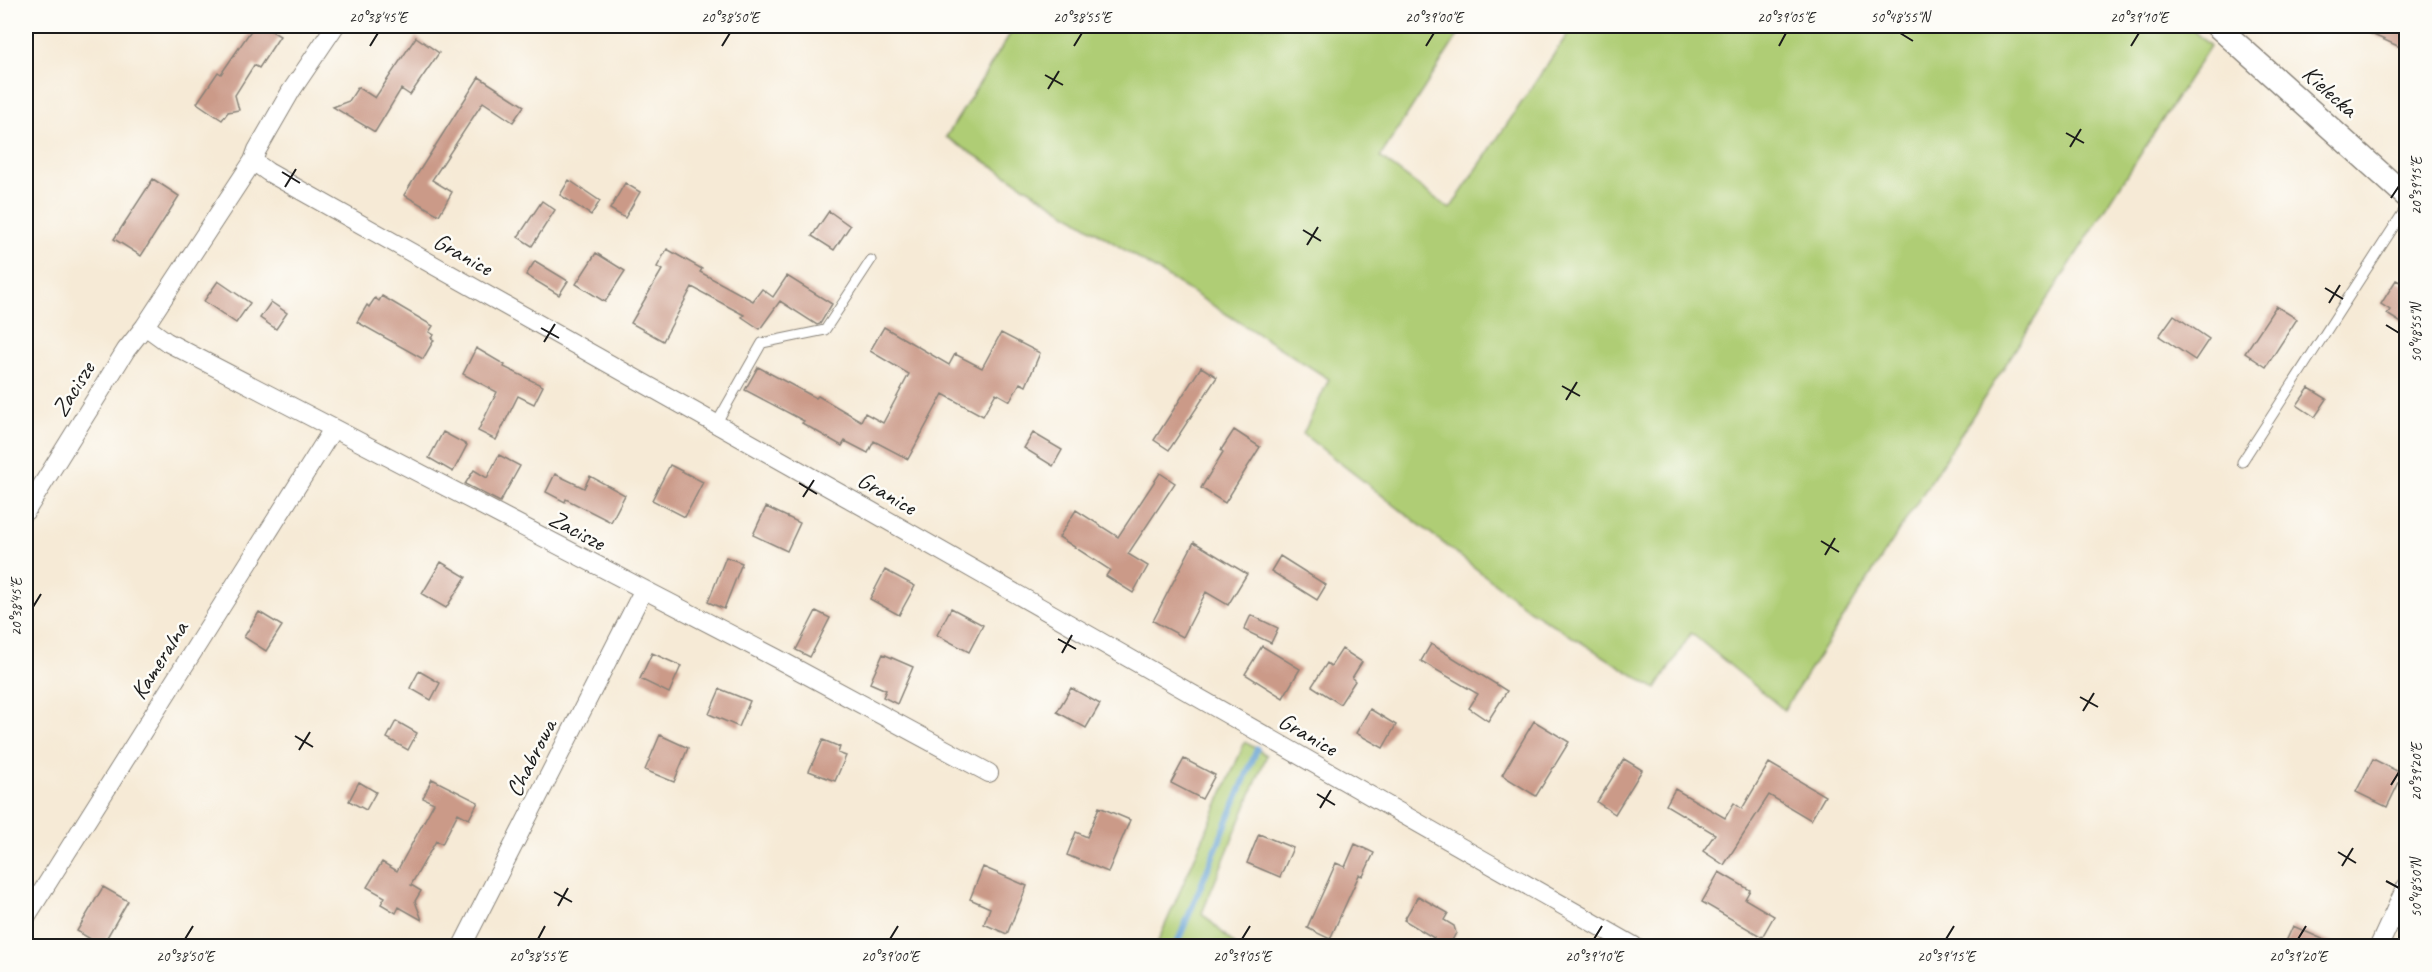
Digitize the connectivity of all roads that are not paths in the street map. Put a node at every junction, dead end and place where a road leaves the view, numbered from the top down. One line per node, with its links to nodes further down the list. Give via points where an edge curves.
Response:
1 (335, 26): 3 (street, via 291,91)
2 (2217, 26): 4 (street, Kielecka)
3 (253, 160): 7 (street, Zacisze); 8 (street, Granice)
4 (2406, 196)
5 (2406, 208): 10 (lane)
6 (871, 260): 8 (lane, via 825,330 762,343)
7 (145, 326): 9 (street, Zacisze, via 167,342); 11 (street, Zacisze)
8 (716, 424): 17 (street, Granice)
9 (333, 429): 12 (street, Zacisze); 15 (street, Kameralna)
10 (2242, 462)
11 (26, 511)
12 (643, 591): 13 (street, Zacisze); 16 (street, Chabrowa)
13 (989, 773)
14 (2406, 887): 18 (street)
15 (26, 917)
16 (462, 946)
17 (1634, 946)
18 (2379, 946)

